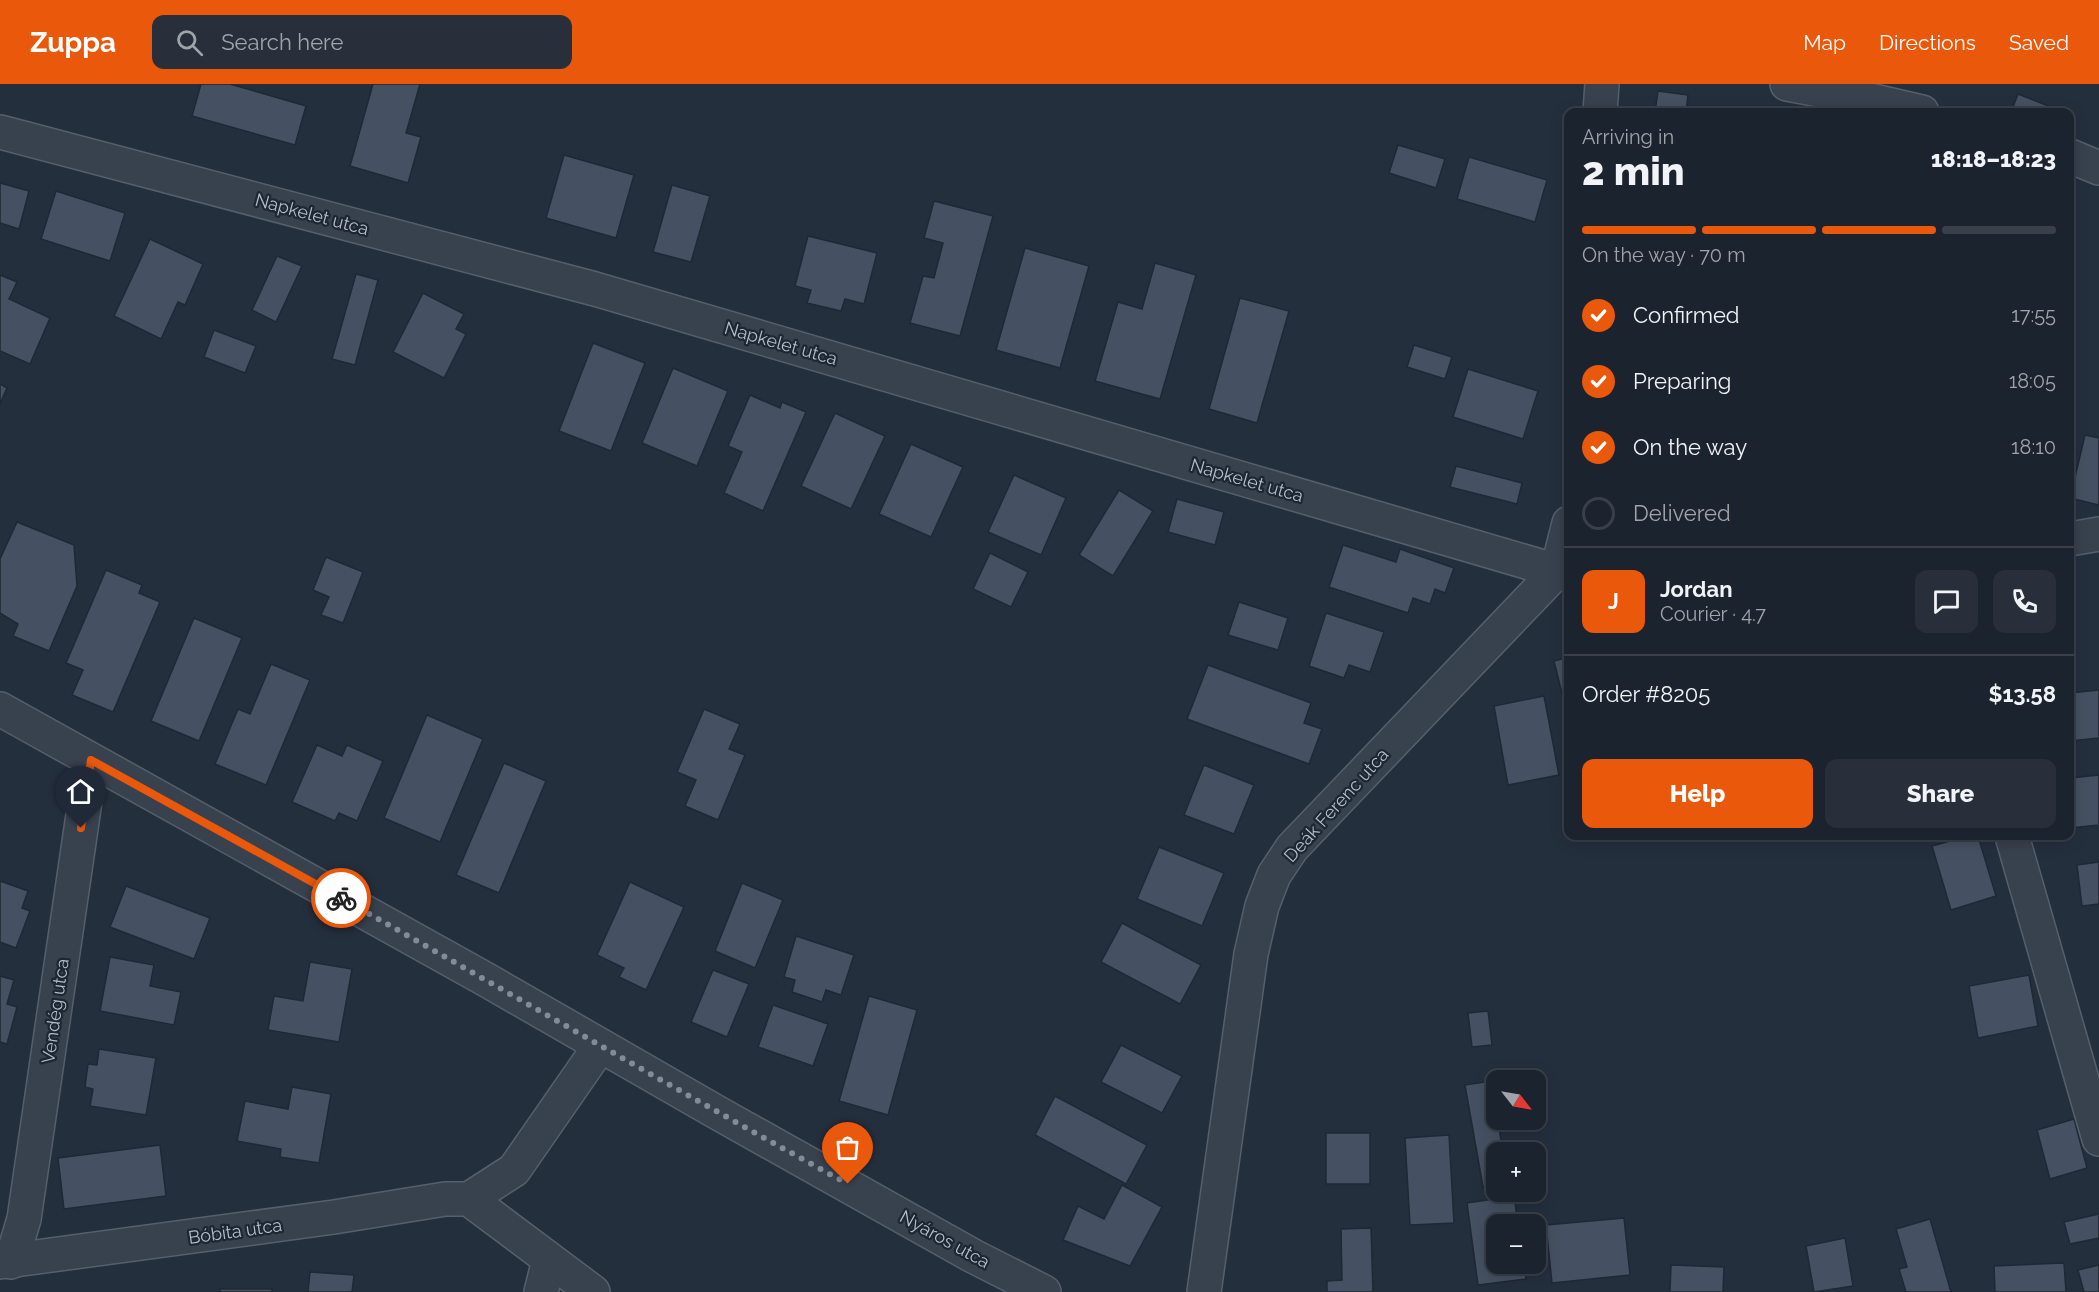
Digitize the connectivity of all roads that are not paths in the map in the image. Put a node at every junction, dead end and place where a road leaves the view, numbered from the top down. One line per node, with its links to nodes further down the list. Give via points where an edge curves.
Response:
1 (1602, 84): 3 (street)
2 (1787, 84): 4 (street)
3 (1600, 108)
4 (1905, 108)
5 (0, 132): 10 (street, Napkelet utca, via 594,289)
6 (2074, 158): 7 (street)
7 (2099, 168)
8 (2099, 534): 9 (street)
9 (2074, 538)
10 (1563, 571): 22 (street, Deák Ferenc utca, via 1292,848 1274,875 1251,954)
11 (0, 709): 12 (street, Nyáros utca)
12 (91, 760): 14 (street, Nyáros utca); 18 (street, Vendég utca, via 24,1219)
13 (2013, 840): 15 (street)
14 (600, 1046): 16 (street, Bóbita utca, via 514,1170); 21 (street, Nyáros utca)
15 (2099, 1139)
16 (470, 1198): 17 (street); 18 (street, Bóbita utca)
17 (549, 1260): 19 (street); 20 (street)
18 (6, 1262)
19 (541, 1292)
20 (593, 1292)
21 (1044, 1292)
22 (1204, 1292)

